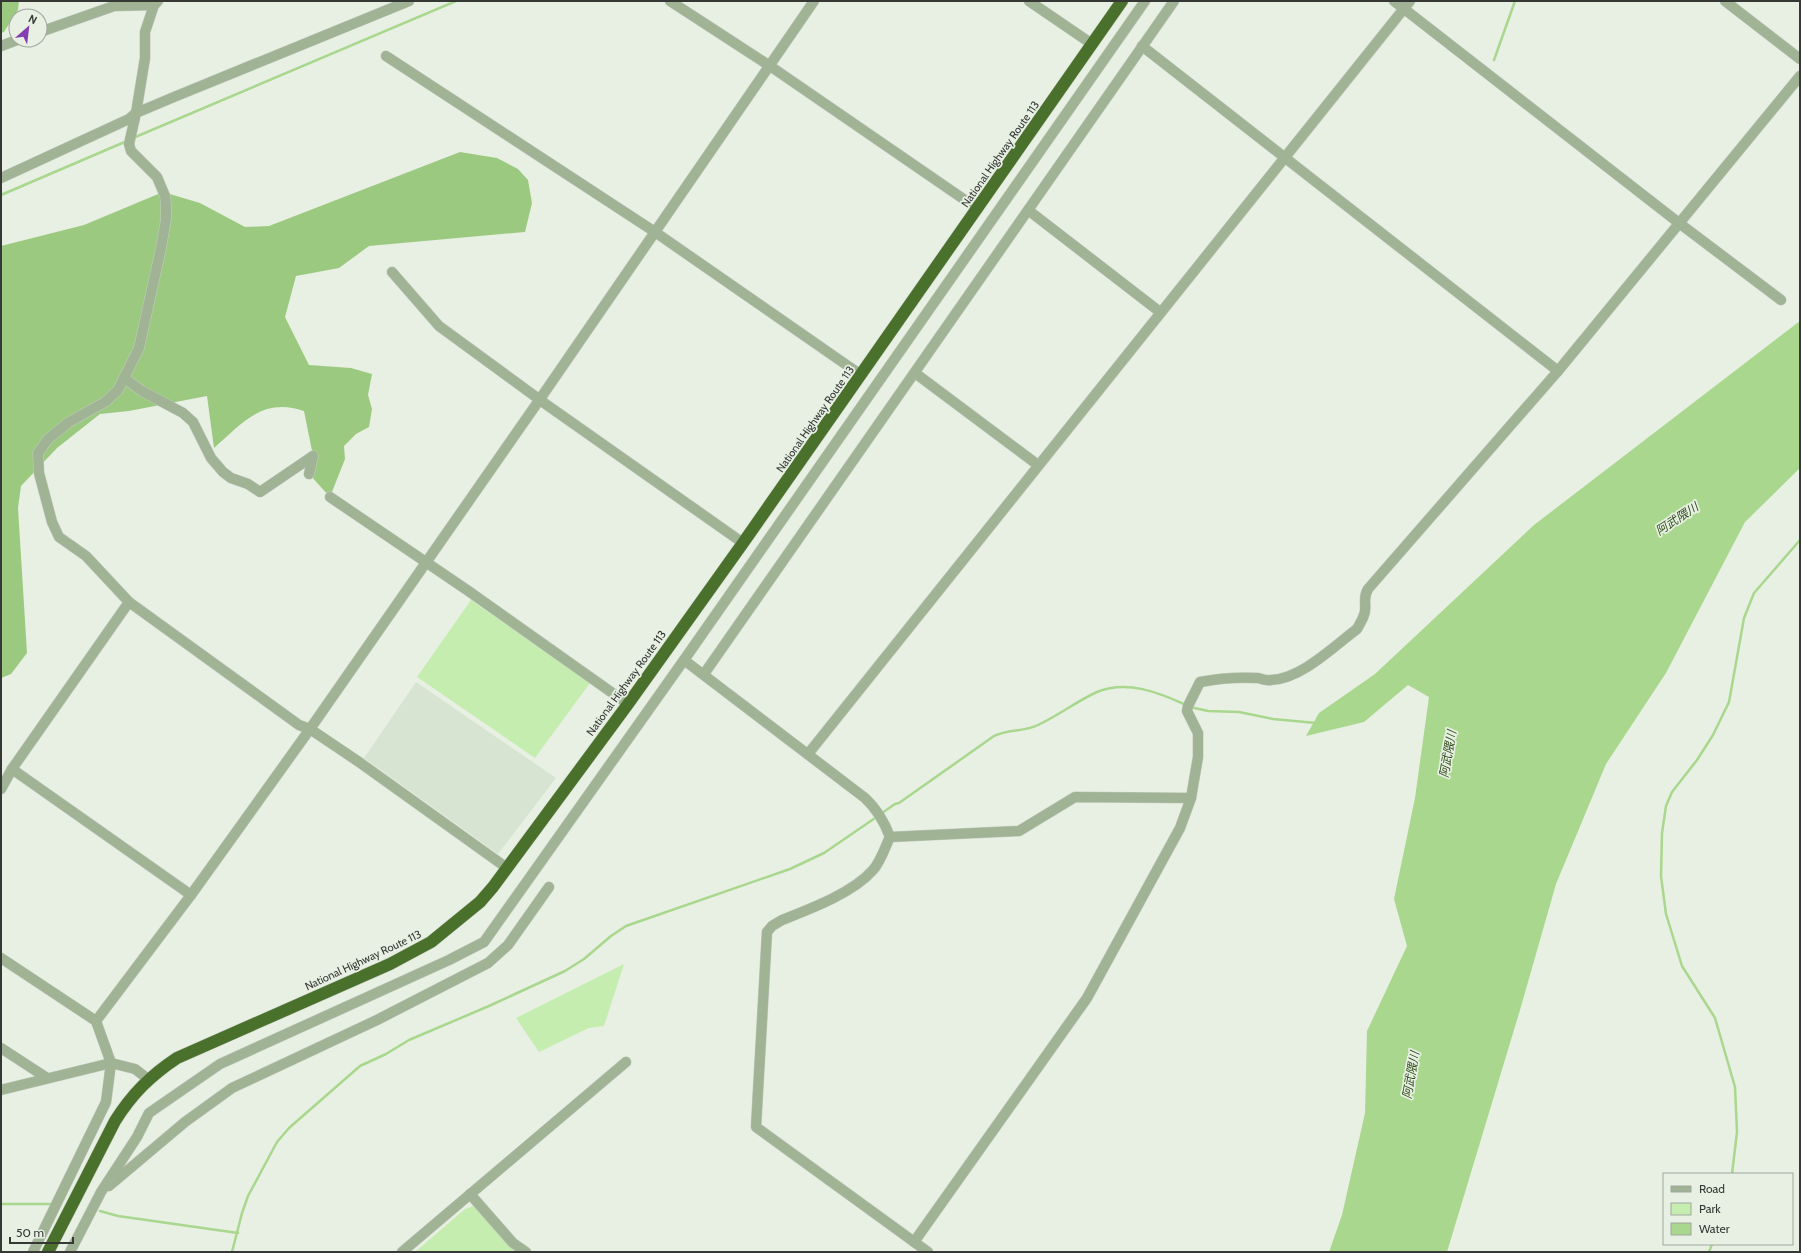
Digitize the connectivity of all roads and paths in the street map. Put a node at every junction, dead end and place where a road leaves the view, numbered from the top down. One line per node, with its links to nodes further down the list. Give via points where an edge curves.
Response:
1 (409, 1): 19 (street)
2 (670, 1): 17 (street)
3 (814, 1): 17 (street)
4 (1029, 1): 13 (street)
5 (1122, 1): 13 (highway, National Highway Route 113)
6 (1145, 1): 40 (street)
7 (1174, 1): 14 (street)
8 (1394, 1): 11 (street)
9 (1725, 1): 16 (street)
10 (156, 3): 12 (street, via 114,6); 19 (street, via 145,32 145,58)
11 (1407, 5): 20 (street); 24 (street)
12 (48, 29)
13 (1092, 44): 22 (highway, National Highway Route 113)
14 (1142, 46): 20 (street); 23 (street)
15 (386, 56): 25 (street)
16 (1800, 59)
17 (770, 66): 22 (street); 25 (street)
18 (1800, 76): 24 (street)
19 (136, 114): 21 (street); 32 (street, via 129,144 131,151 157,177 165,196 166,219 139,348)
20 (1285, 157): 28 (street); 29 (street)
21 (1, 178)
22 (978, 209): 31 (highway, National Highway Route 113)
23 (1028, 210): 28 (street); 30 (street)
24 (1679, 223): 27 (street); 29 (street)
25 (655, 232): 31 (street); 33 (street)
26 (392, 272): 33 (street, via 439,326)
27 (1781, 300)
28 (1160, 312): 34 (street)
29 (1558, 371): 47 (street, via 1368,589 1364,595 1365,610 1362,621 1357,629 1302,670 1285,678 1221,678 1200,682 1188,706 1198,733 1198,757)
30 (915, 373): 34 (street); 41 (street)
31 (861, 375): 37 (highway, National Highway Route 113)
32 (124, 378): 35 (street, via 183,413 193,422 211,458 231,478 260,492 313,456); 39 (street, via 118,390 105,402 69,422 48,439 38,453 38,473 59,538 86,556)
33 (540, 399): 37 (street); 38 (street)
34 (1038, 465): 44 (street)
35 (309, 474)
36 (330, 497): 38 (street)
37 (743, 543): 42 (highway, National Highway Route 113)
38 (426, 563): 42 (street); 43 (street)
39 (129, 602): 43 (street, via 299,725); 45 (street)
40 (684, 660): 41 (street); 60 (street, via 484,942 220,1064 149,1113 137,1137)
41 (704, 674): 44 (street)
42 (628, 704): 49 (highway, National Highway Route 113)
43 (310, 729): 49 (street); 51 (street)
44 (808, 754): 48 (street, via 866,798 876,808)
45 (12, 769): 46 (street); 51 (street)
46 (1, 789)
47 (1191, 798): 48 (street, via 1075,797 1019,831); 62 (street, via 1180,828 1087,998)
48 (890, 836): 62 (street, via 874,869 865,878 842,893 782,920 767,932 756,1127)
49 (507, 868): 58 (highway, National Highway Route 113, via 480,902 431,942 390,964 177,1058)
50 (549, 887): 60 (street, via 508,945 488,963 378,1020 232,1088 185,1122)
51 (191, 895): 53 (street)
52 (1, 958): 53 (street)
53 (96, 1021): 56 (street)
54 (1, 1048): 57 (street)
55 (626, 1062): 61 (street)
56 (111, 1063): 57 (street); 58 (street, via 135,1069); 63 (street, via 106,1102)
57 (47, 1078): 59 (street)
58 (148, 1079): 64 (highway, National Highway Route 113, via 115,1121)
59 (1, 1090)
60 (101, 1192): 65 (street)
61 (470, 1194): 66 (street); 67 (street)
62 (914, 1242): 68 (street)
63 (33, 1252)
64 (48, 1252)
65 (70, 1252)
66 (402, 1252)
67 (526, 1252)
68 (928, 1252)

